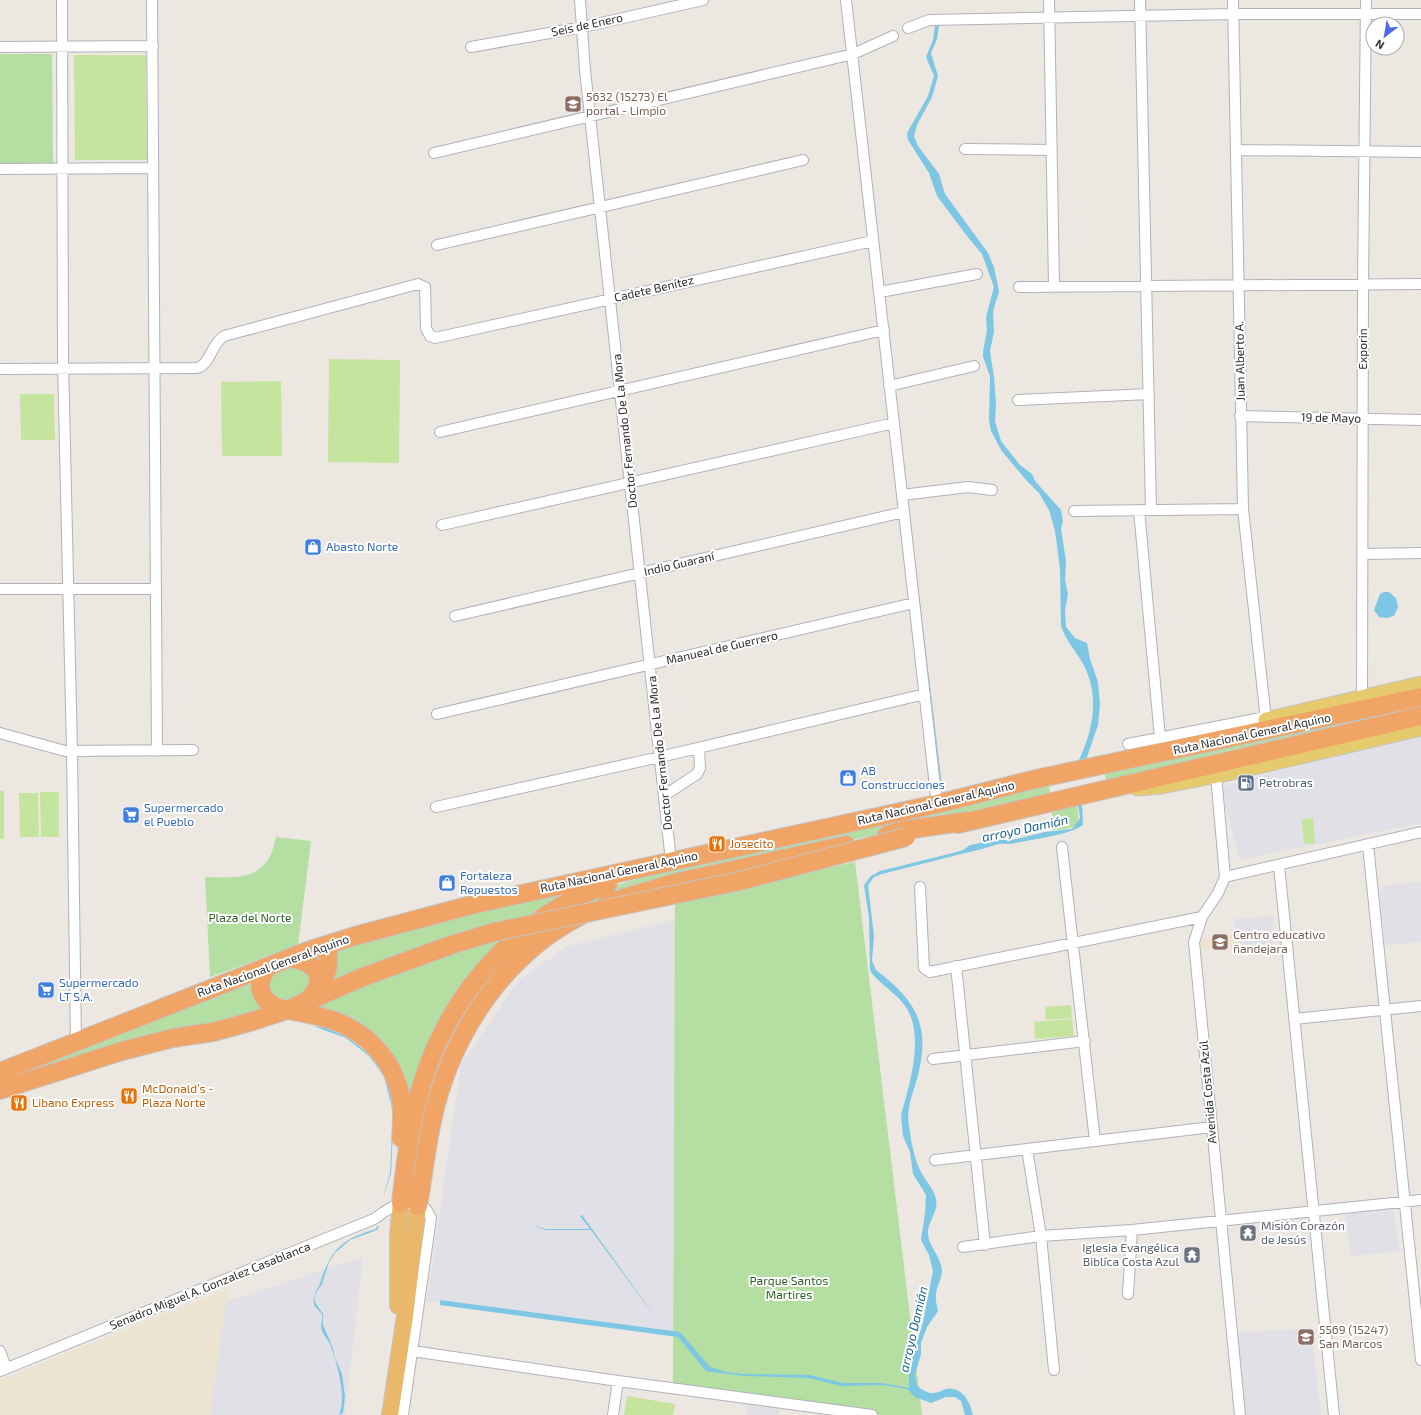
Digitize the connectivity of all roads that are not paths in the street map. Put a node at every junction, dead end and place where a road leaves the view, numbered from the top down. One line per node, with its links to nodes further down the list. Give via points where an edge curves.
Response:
1 (62, 0): 20 (street)
2 (152, 0): 18 (street)
3 (580, 0): 15 (street, Doctor Fernando De La Mora)
4 (702, 0): 15 (street, Seis de Enero)
5 (846, 0): 22 (street)
6 (1049, 0): 14 (street)
7 (1140, 0): 13 (street)
8 (1233, 0): 11 (street, Juan Alberto A.)
9 (1366, 0): 10 (street, Exporin)
10 (1366, 13): 11 (street); 12 (street); 27 (street, Exporin)
11 (1233, 14): 13 (street); 26 (street, Juan Alberto A.)
12 (1421, 14)
13 (1141, 16): 14 (street); 40 (street)
14 (1049, 18): 16 (street, via 929,20); 25 (street)
15 (583, 27): 21 (street, Seis de Enero); 23 (street, Doctor Fernando De La Mora)
16 (908, 28)
17 (893, 36): 22 (street)
18 (153, 46): 20 (street); 32 (street)
19 (0, 47): 20 (street)
20 (62, 47): 31 (street)
21 (471, 47)
22 (853, 54): 23 (street); 35 (street)
23 (590, 117): 29 (street); 34 (street, Doctor Fernando De La Mora)
24 (965, 149): 25 (street)
25 (1051, 150): 42 (street)
26 (1236, 150): 27 (street); 41 (street, Juan Alberto A.)
27 (1365, 151): 28 (street); 38 (street, Exporin)
28 (1421, 152)
29 (434, 153)
30 (803, 160): 34 (street)
31 (62, 168): 32 (street); 33 (street); 50 (street)
32 (152, 168): 48 (street)
33 (0, 169)
34 (600, 208): 36 (street); 45 (street, Doctor Fernando De La Mora)
35 (873, 241): 44 (street); 45 (street, Cadete Benítez)
36 (437, 245)
37 (976, 274): 44 (street)
38 (1363, 284): 39 (street); 41 (street); 56 (street, Exporin)
39 (1421, 284)
40 (1146, 285): 41 (street); 42 (street); 53 (street)
41 (1238, 285): 55 (street, Juan Alberto A.)
42 (1054, 286): 43 (street)
43 (1019, 287)
44 (880, 292): 46 (street)
45 (610, 299): 48 (street, Cadete Benítez, via 435,338 430,336 426,328 424,286 418,284 224,336 214,346 202,367); 52 (street, Doctor Fernando De La Mora)
46 (884, 330): 51 (street); 52 (street)
47 (974, 366): 51 (street)
48 (155, 368): 50 (street); 74 (street)
49 (0, 369): 50 (street)
50 (63, 369): 73 (street)
51 (889, 386): 58 (street)
52 (620, 390): 59 (street); 60 (street, Doctor Fernando De La Mora)
53 (1149, 394): 54 (street); 65 (street)
54 (1018, 400)
55 (1240, 416): 56 (street, 19 de Mayo); 63 (street, Juan Alberto A.)
56 (1362, 418): 57 (street, 19 de Mayo); 70 (street, Exporin)
57 (1421, 420)
58 (894, 423): 60 (street); 62 (street)
59 (440, 432)
60 (630, 482): 68 (street); 71 (street, Doctor Fernando De La Mora)
61 (992, 490): 62 (street, via 968,487)
62 (902, 495): 67 (street)
63 (1243, 509): 65 (street); 86 (street, Juan Alberto A.)
64 (1139, 510): 65 (street); 66 (street); 89 (street)
65 (1151, 510)
66 (1074, 511)
67 (904, 512): 71 (street, Indio Guaraní); 75 (street)
68 (442, 525)
69 (1421, 553): 70 (street)
70 (1363, 554): 82 (street, Exporin)
71 (640, 573): 76 (street, Indio Guaraní); 77 (street, Doctor Fernando De La Mora)
72 (0, 589): 73 (street)
73 (68, 589): 74 (street); 94 (street)
74 (156, 589): 95 (street)
75 (914, 603): 77 (street, Manueal de Guerrero); 80 (street)
76 (455, 616)
77 (651, 664): 83 (street, Manueal de Guerrero); 97 (street, Doctor Fernando De La Mora)
78 (1421, 684): 82 (main road)
79 (1421, 688): 84 (highway, via 1380,700)
80 (925, 694): 91 (street); 102 (street)
81 (1421, 697): 84 (highway, Ruta Nacional General Aquino)
82 (1362, 698): 86 (main road)
83 (437, 714)
84 (1347, 714): 96 (highway, Ruta Nacional General Aquino)
85 (1421, 716): 98 (highway, Ruta Nacional General Aquino)
86 (1266, 718): 89 (street); 96 (highway, via 1177,740)
87 (1421, 728): 92 (main road)
88 (0, 733): 94 (street)
89 (1160, 738): 90 (street)
90 (1128, 744)
91 (699, 748): 97 (street); 101 (street, via 698,774)
92 (1339, 748): 98 (main road); 99 (main road)
93 (193, 750): 95 (street)
94 (72, 751): 95 (street); 124 (street)
95 (157, 751)
96 (1148, 756): 102 (highway, Ruta Nacional General Aquino, via 1036,779)
97 (660, 757): 101 (street, Doctor Fernando De La Mora); 103 (street)
98 (1198, 768): 100 (highway, Ruta Nacional General Aquino)
99 (1216, 775): 100 (main road, via 1161,786); 110 (street, Avenida Costa Azúl)
100 (1118, 786): 104 (highway, Ruta Nacional General Aquino)
101 (664, 795): 108 (street, Doctor Fernando De La Mora)
102 (937, 804): 108 (highway, Ruta Nacional General Aquino)
103 (436, 807)
104 (969, 821): 118 (highway, Ruta Nacional General Aquino, bridge, via 740,881 494,932); 139 (highway, via 905,830 647,890 603,904 556,931 498,983 461,1037 446,1070 435,1105)
105 (1421, 832): 106 (street)
106 (1368, 845): 109 (street); 121 (street)
107 (1062, 847): 113 (street)
108 (668, 862): 114 (highway, Ruta Nacional General Aquino, via 475,904); 135 (highway, via 589,891 549,912 502,951 485,969 451,1015 427,1067 418,1096)
109 (1279, 866): 110 (street); 122 (street)
110 (1225, 877): 112 (street, Avenida Costa Azúl)
111 (920, 887): 117 (street, via 924,968 930,972)
112 (1202, 917): 113 (street); 131 (street, Avenida Costa Azúl, via 1194,942)
113 (1074, 943): 117 (street); 123 (street)
114 (326, 945): 115 (highway, Ruta Nacional General Aquino); 118 (highway, via 329,964 325,978)
115 (289, 958): 116 (highway, Ruta Nacional General Aquino); 118 (highway, via 302,960 315,968 319,980)
116 (269, 966): 120 (highway, via 264,972 259,989 270,1005); 124 (highway, Ruta Nacional General Aquino)
117 (956, 966): 125 (street)
118 (311, 996): 120 (highway, Ruta Nacional General Aquino)
119 (1421, 1006): 121 (street)
120 (287, 1010): 128 (highway, Ruta Nacional General Aquino, via 213,1032 182,1036 128,1049); 135 (highway, via 331,1019 364,1036 379,1051 398,1085 401,1100 401,1144)
121 (1385, 1010): 122 (street); 138 (street)
122 (1294, 1019): 140 (street)
123 (1085, 1041): 125 (street); 132 (street)
124 (76, 1044): 127 (highway, Ruta Nacional General Aquino)
125 (966, 1056): 126 (street); 134 (street)
126 (933, 1059)
127 (0, 1072)
128 (25, 1082): 129 (highway, via 15,1080); 130 (highway, Ruta Nacional General Aquino)
129 (0, 1083)
130 (0, 1090)
131 (1212, 1127): 132 (street); 141 (street, Avenida Costa Azúl)
132 (1095, 1141): 133 (street)
133 (1028, 1149): 134 (street); 143 (street)
134 (976, 1155): 136 (street); 144 (street)
135 (406, 1160): 139 (highway)
136 (935, 1160)
137 (1421, 1200): 138 (street)
138 (1405, 1202): 140 (street); 149 (street)
139 (410, 1204): 147 (highway); 150 (street, Senadro Miguel A. Gonzalez Casablanca, via 394,1206 374,1219)
140 (1313, 1211): 141 (street); 159 (street)
141 (1221, 1221): 142 (street); 158 (street, Avenida Costa Azúl)
142 (1132, 1230): 143 (street); 146 (street)
143 (1041, 1236): 144 (street); 151 (street)
144 (985, 1245): 145 (street)
145 (963, 1247)
146 (1128, 1294)
147 (406, 1345): 152 (street); 154 (highway); 155 (street)
148 (0, 1351): 150 (street)
149 (1421, 1360)
150 (3, 1369)
151 (1054, 1370)
152 (618, 1381): 153 (street); 156 (street)
153 (816, 1411): 157 (street)
154 (390, 1415)
155 (403, 1415)
156 (612, 1415)
157 (872, 1415)
158 (1240, 1415)
159 (1334, 1415)

